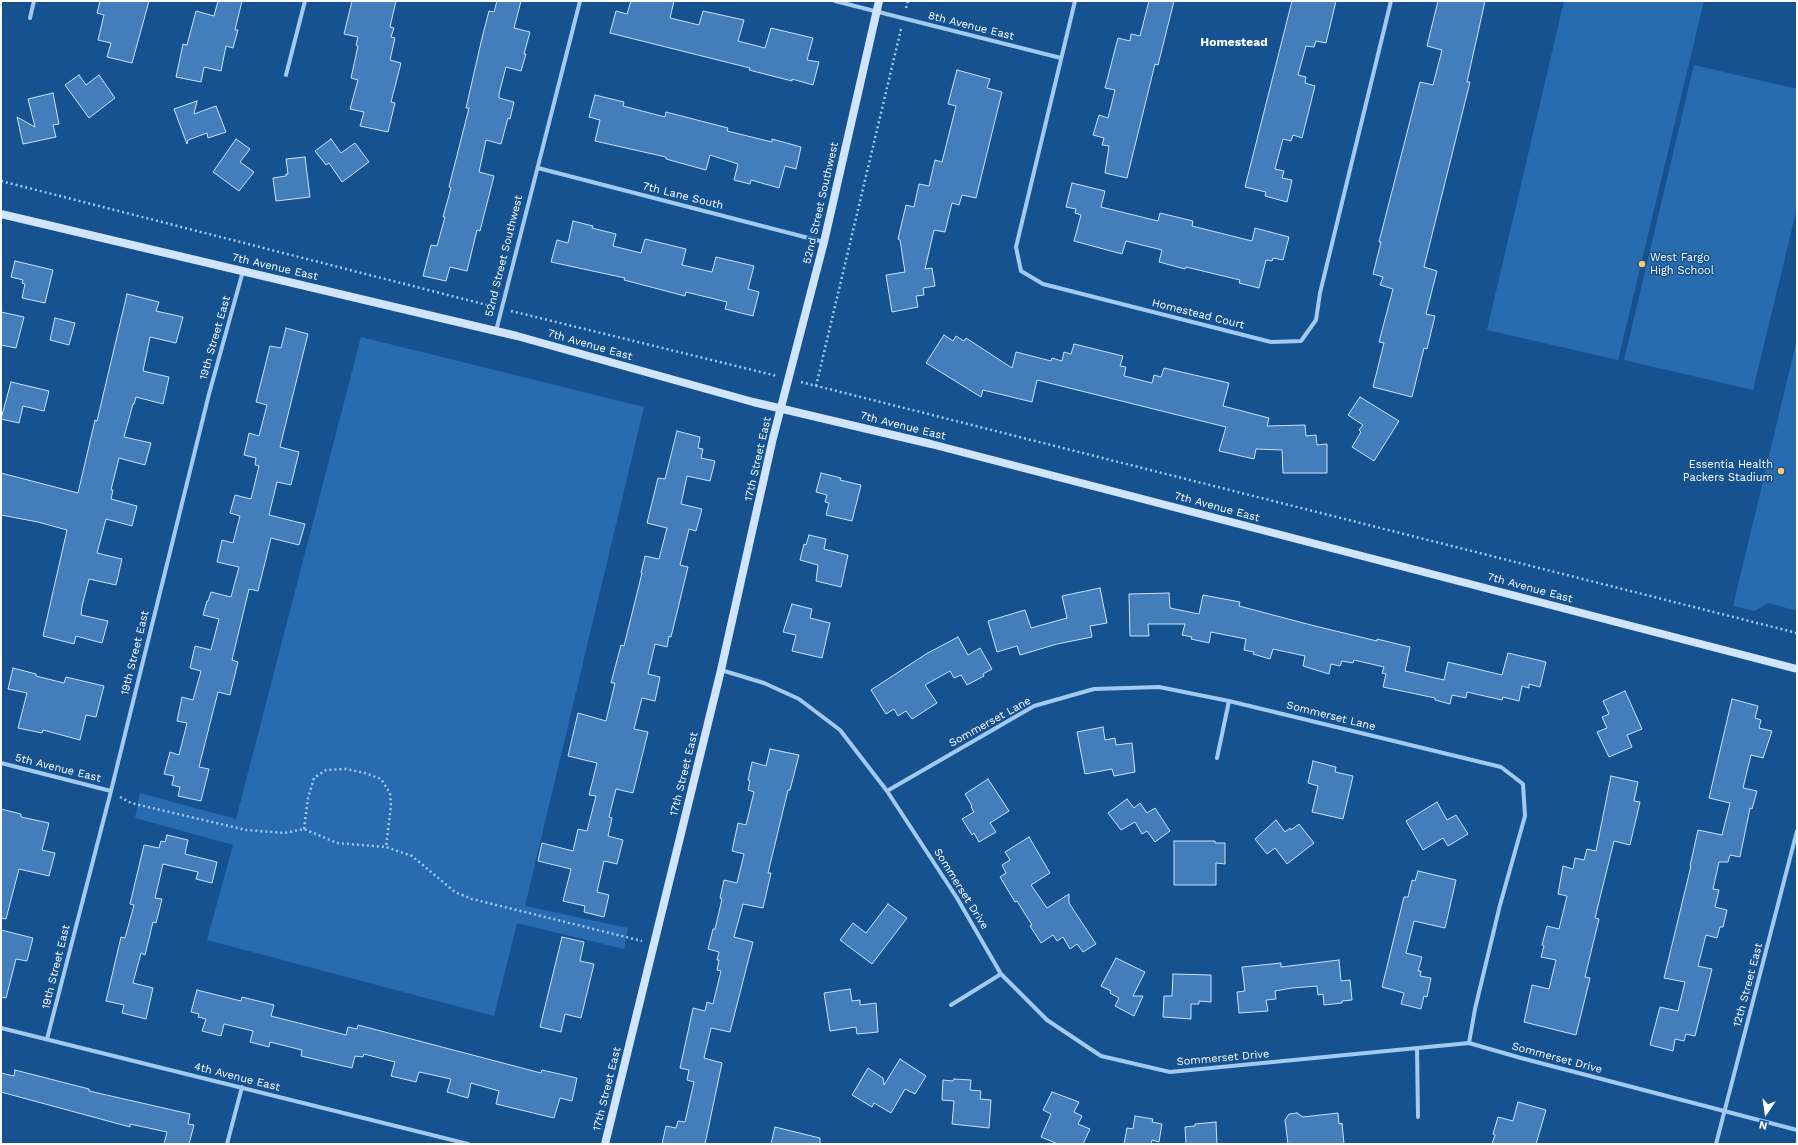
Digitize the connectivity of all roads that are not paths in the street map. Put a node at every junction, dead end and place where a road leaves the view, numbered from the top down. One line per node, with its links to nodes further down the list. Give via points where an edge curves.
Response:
1 (34, 1): 9 (street)
2 (305, 1): 11 (street)
3 (580, 1): 12 (street, 52nd Street Southwest)
4 (835, 1): 8 (street, 8th Avenue East)
5 (879, 1): 8 (street, 52nd Street Southwest)
6 (1075, 1): 10 (street, Homestead Court)
7 (1391, 1): 10 (street, Homestead Court, via 1320,293 1316,320 1301,341 1271,342 1043,284 1021,271 1016,247)
8 (876, 12): 10 (street, 8th Avenue East); 14 (street, 52nd Street Southwest)
9 (30, 18)
10 (1061, 58)
11 (286, 75)
12 (538, 168): 14 (street, 7th Lane South); 16 (street, 52nd Street Southwest)
13 (1, 214): 15 (street, 7th Avenue East)
14 (824, 242): 17 (street, 52nd Street Southwest)
15 (243, 271): 16 (street, 7th Avenue East); 23 (street, 19th Street East, via 209,394)
16 (496, 331): 17 (street, 7th Avenue East)
17 (781, 408): 18 (street, 7th Avenue East, via 931,444); 19 (street, 17th Street East)
18 (1797, 669)
19 (721, 670): 24 (street, Sommerset Drive, via 764,683 799,699 840,730); 39 (street, 17th Street East)
20 (1229, 700): 21 (street); 24 (street, Sommerset Lane, via 1159,687 1094,689 1034,706); 31 (street, Sommerset Lane, via 1501,767 1523,784 1525,816 1500,905)
21 (1217, 758)
22 (1, 763): 23 (street, 5th Avenue East)
23 (111, 791): 30 (street, 19th Street East)
24 (888, 791): 27 (street, Sommerset Drive, via 957,898)
25 (1797, 831): 26 (street, 12th Street East)
26 (1795, 846): 34 (street, 12th Street East)
27 (1001, 974): 28 (street); 32 (street, Sommerset Drive, via 1047,1020 1101,1056 1170,1072)
28 (951, 1006)
29 (1, 1028): 30 (street, 4th Avenue East)
30 (47, 1039): 33 (street, 4th Avenue East)
31 (1469, 1043): 32 (street, Sommerset Drive); 34 (street, Sommerset Drive)
32 (1417, 1048): 35 (street)
33 (242, 1087): 37 (street); 38 (street, 4th Avenue East)
34 (1724, 1111): 36 (street, Sommerset Drive); 40 (street, 12th Street East)
35 (1418, 1117)
36 (1797, 1130)
37 (227, 1144)
38 (468, 1144)
39 (605, 1144)
40 (1716, 1144)

